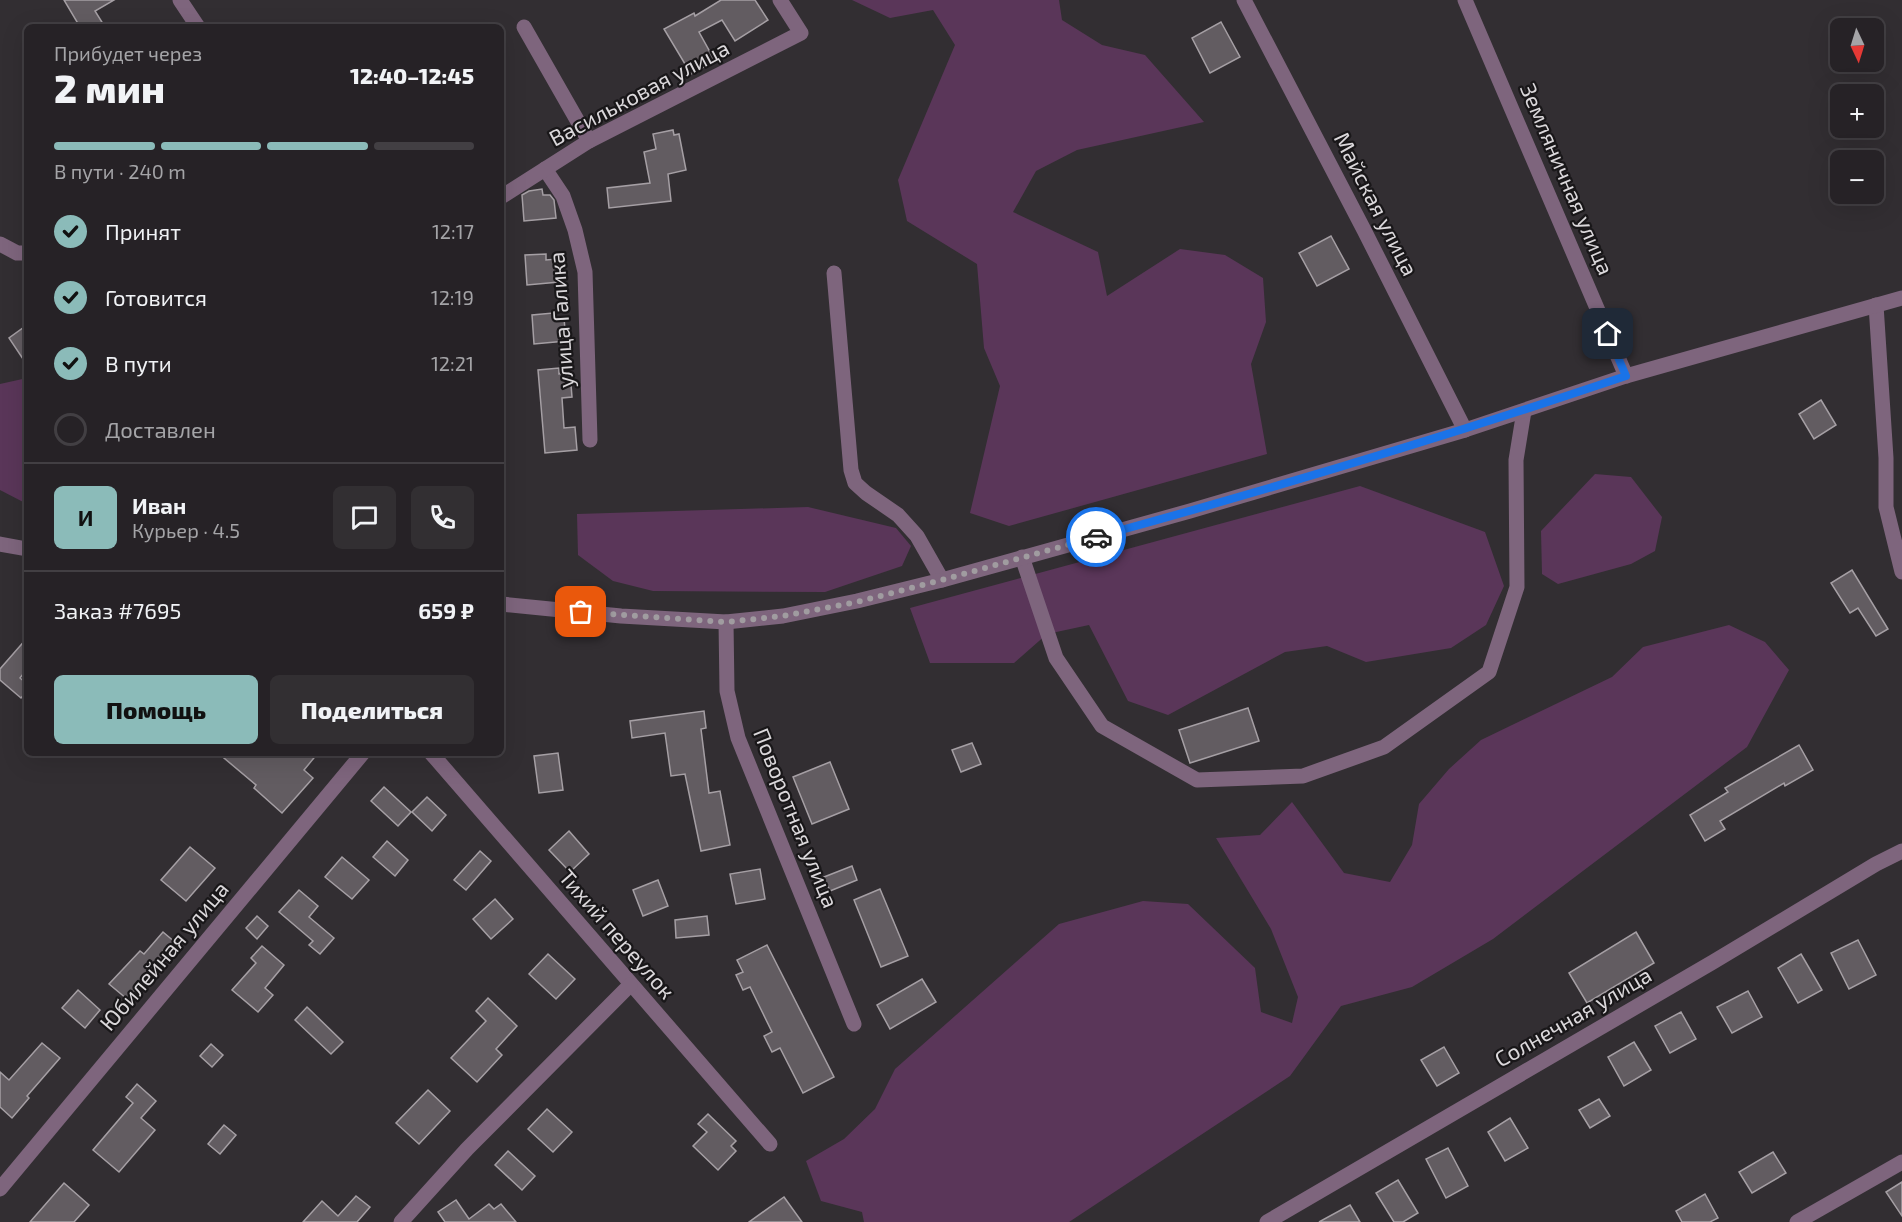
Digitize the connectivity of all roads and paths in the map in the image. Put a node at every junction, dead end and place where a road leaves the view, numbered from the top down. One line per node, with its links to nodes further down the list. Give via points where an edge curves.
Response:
1 (180, 0): 5 (street)
2 (780, 0): 7 (street, Васильковая улица, via 801,33)
3 (1244, 0): 17 (street, Майская улица)
4 (1466, 0): 15 (street, Земляничная улица)
5 (196, 24)
6 (524, 27): 7 (street)
7 (589, 141): 8 (street, Васильковая улица)
8 (545, 169): 9 (street, Васильковая улица); 18 (street, улица Галика, via 563,196 585,272)
9 (504, 195)
10 (0, 244): 11 (street)
11 (24, 253)
12 (834, 273): 23 (street, via 855,483 898,515 917,536)
13 (1902, 298): 14 (street)
14 (1876, 304): 15 (street); 22 (street, via 1886,507)
15 (1626, 376): 16 (street)
16 (1524, 411): 17 (street); 21 (street, via 1516,460 1517,587 1489,672 1384,747 1303,776 1197,780 1102,726 1056,658)
17 (1465, 430): 21 (street)
18 (590, 440)
19 (0, 544): 20 (street)
20 (24, 548)
21 (1022, 557): 23 (street)
22 (1902, 572)
23 (942, 580): 25 (street, via 857,602)
24 (504, 604): 25 (street)
25 (726, 622): 30 (street, Поворотная улица, via 728,690 738,738)
26 (361, 756): 33 (street, Юбилейная улица)
27 (434, 756): 29 (street, Тихий переулок)
28 (1902, 851): 35 (street, Солнечная улица)
29 (630, 985): 31 (street, Тихий переулок); 34 (street, via 467,1149)
30 (854, 1024)
31 (770, 1144)
32 (1902, 1162): 36 (street)
33 (0, 1189)
34 (401, 1222)
35 (1267, 1222)
36 (1797, 1222)

